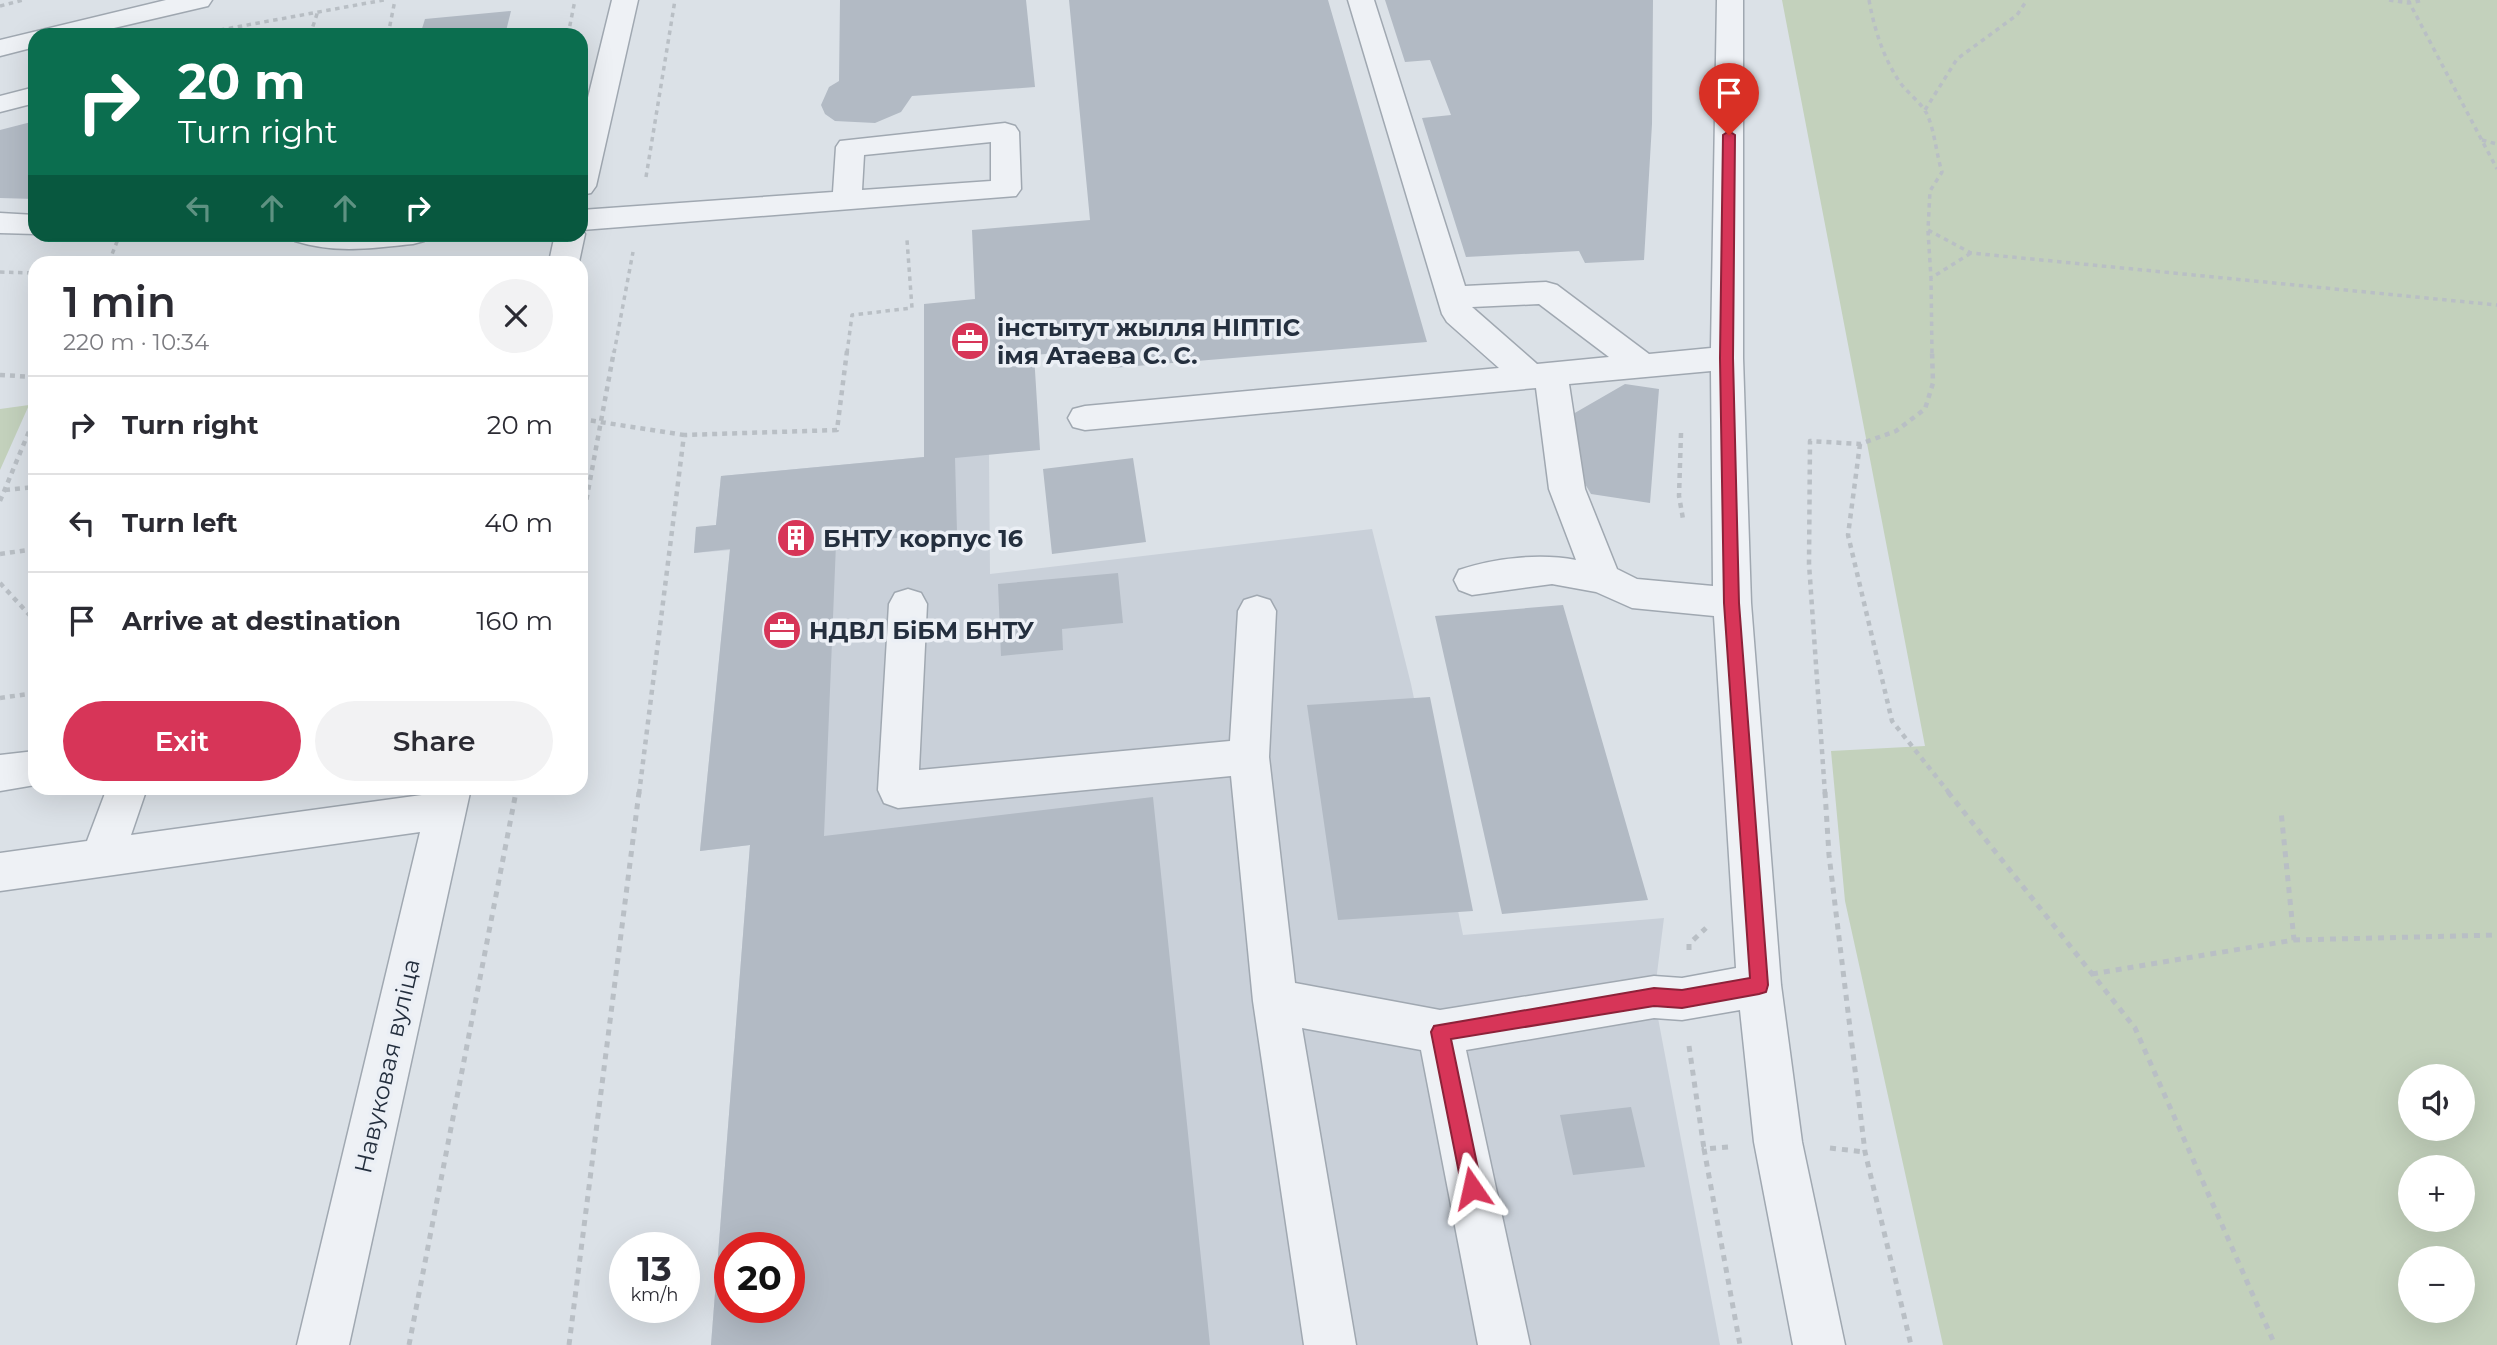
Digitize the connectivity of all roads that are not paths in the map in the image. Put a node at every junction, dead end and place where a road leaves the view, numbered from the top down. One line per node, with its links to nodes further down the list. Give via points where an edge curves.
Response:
1 (199, 0): 5 (street)
2 (625, 0): 10 (street)
3 (1361, 0): 15 (street)
4 (1730, 0): 16 (street)
5 (80, 28)
6 (28, 41): 7 (street)
7 (0, 48)
8 (28, 97): 9 (street)
9 (0, 104)
10 (588, 156)
11 (847, 201): 11 (street, via 850,147 1004,132 1006,189); 12 (street)
12 (588, 219)
13 (0, 223): 14 (street)
14 (28, 225)
15 (1452, 297): 17 (street, via 1546,293); 18 (street, via 1458,314)
16 (1727, 358): 17 (street); 22 (street)
17 (1643, 366): 18 (street)
18 (1540, 374): 19 (street); 20 (street, via 1567,489)
19 (1084, 418)
20 (1602, 579): 21 (street, via 1552,570); 22 (street, via 1632,593)
21 (1472, 580)
22 (1732, 603): 32 (street)
23 (908, 604): 25 (street, via 898,790)
24 (1257, 611): 25 (street)
25 (1249, 757): 33 (street)
26 (28, 769): 27 (street)
27 (0, 773)
28 (124, 795): 30 (street)
29 (448, 799): 30 (street); 35 (street, Навуковая вуліца)
30 (102, 857): 31 (street)
31 (0, 872)
32 (1759, 985): 34 (street); 38 (street, via 1778,1142)
33 (1275, 1001): 34 (street); 36 (street)
34 (1440, 1032): 37 (street)
35 (323, 1345)
36 (1329, 1345)
37 (1504, 1345)
38 (1819, 1345)

